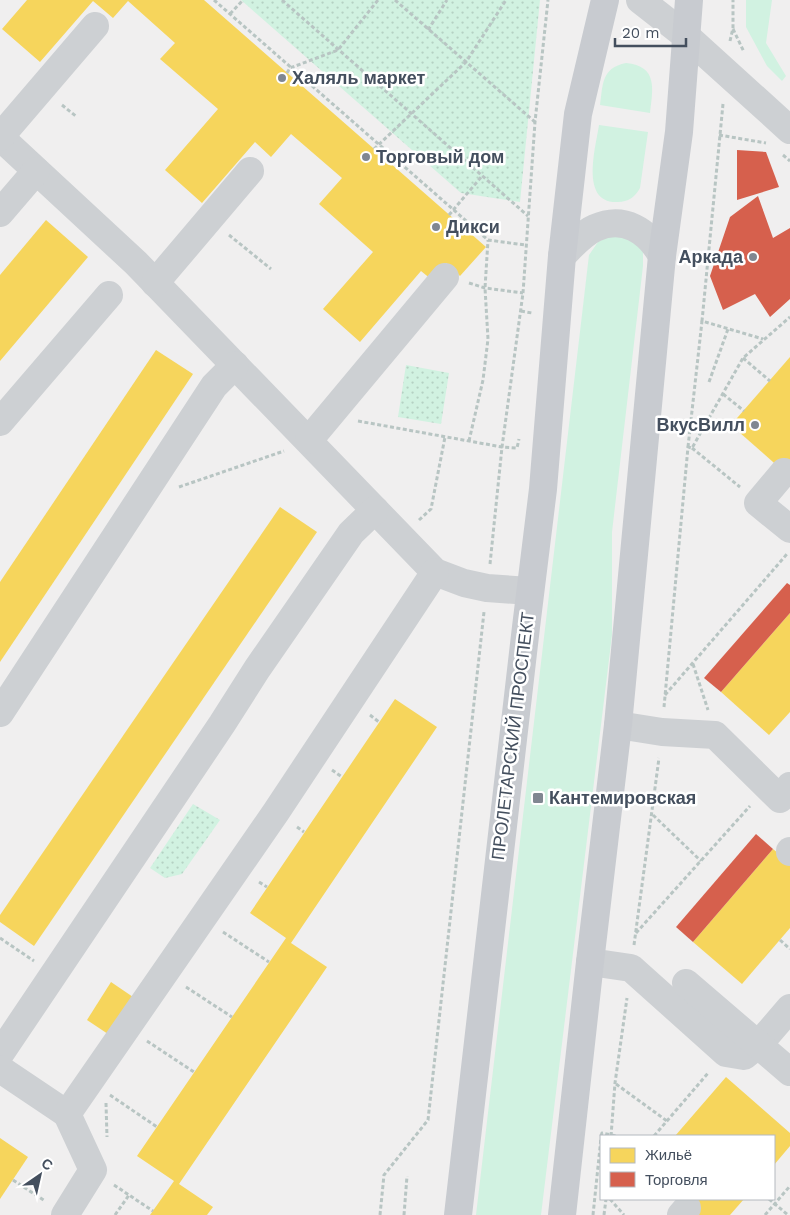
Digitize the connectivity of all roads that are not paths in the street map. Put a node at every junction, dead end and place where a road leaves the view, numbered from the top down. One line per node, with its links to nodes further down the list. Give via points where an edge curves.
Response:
1 (605, 0): 11 (main road, ПРОЛЕТАРСКИЙ ПРОСПЕКТ, via 578,114)
2 (640, 0): 5 (street)
3 (689, 0): 5 (main road)
4 (95, 26): 6 (street)
5 (686, 36): 7 (street, via 724,70); 12 (main road, via 679,132)
6 (0, 137): 8 (street)
7 (780, 142)
8 (36, 171): 10 (street); 14 (street)
9 (250, 172): 15 (street)
10 (0, 213)
11 (562, 256): 12 (street, via 595,228 622,224 646,235); 23 (main road, ПРОЛЕТАРСКИЙ ПРОСПЕКТ, via 543,489)
12 (662, 256): 25 (main road)
13 (445, 276): 18 (street)
14 (121, 280): 15 (street); 17 (street)
15 (155, 283): 16 (street)
16 (235, 365): 18 (street); 24 (street, via 214,386)
17 (0, 422)
18 (310, 441): 20 (street)
19 (784, 472): 21 (street, via 758,503)
20 (375, 510): 22 (street); 31 (street, via 351,533 331,561)
21 (790, 529)
22 (434, 572): 23 (street, via 487,588); 34 (street, via 345,710)
23 (530, 591): 36 (main road, ПРОЛЕТАРСКИЙ ПРОСПЕКТ)
24 (0, 713)
25 (618, 725): 26 (street, via 715,735); 27 (main road)
26 (782, 796)
27 (590, 962): 30 (street, via 631,968 726,1053 744,1056); 37 (main road)
28 (686, 983): 30 (street)
29 (790, 1008): 30 (street)
30 (759, 1044): 33 (street)
31 (0, 1054)
32 (0, 1069): 34 (street)
33 (790, 1072)
34 (67, 1114): 35 (street, via 93,1170)
35 (65, 1215)
36 (458, 1215)
37 (562, 1215)

